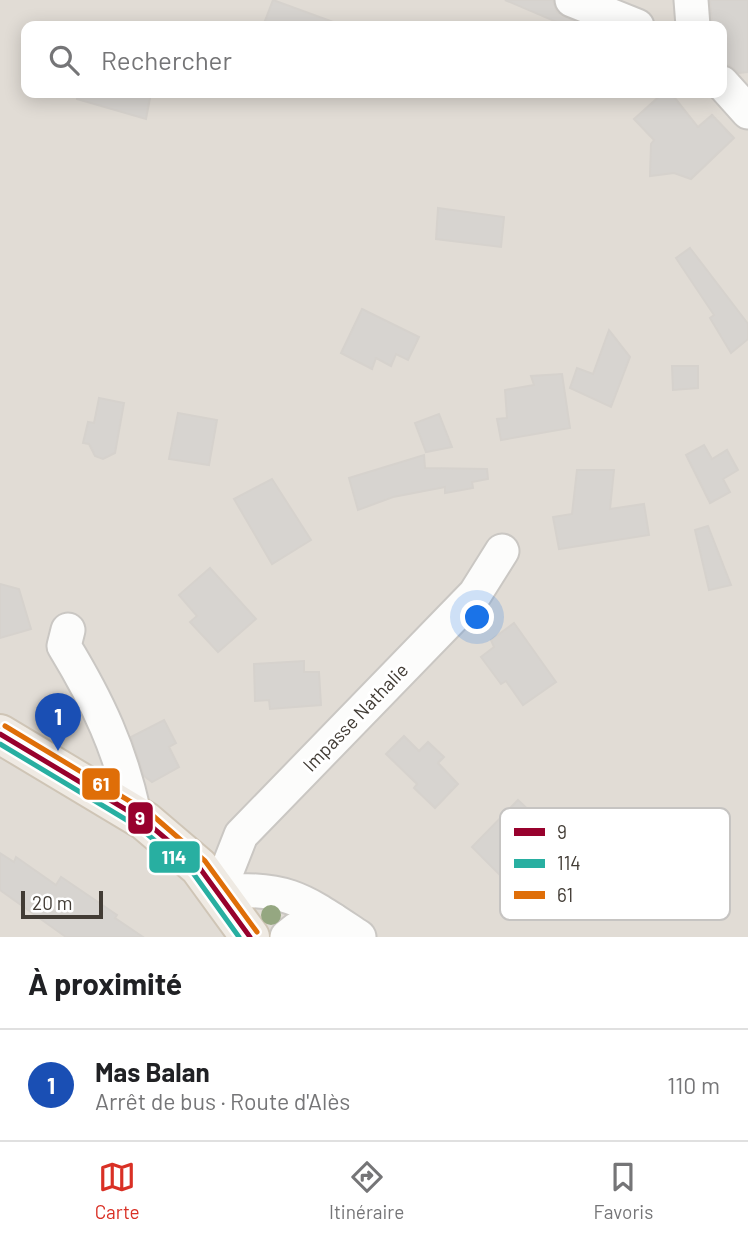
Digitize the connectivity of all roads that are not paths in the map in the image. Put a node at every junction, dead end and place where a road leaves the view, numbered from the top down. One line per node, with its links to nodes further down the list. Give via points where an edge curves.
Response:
1 (572, 0): 3 (street)
2 (691, 0): 4 (street)
3 (624, 21)
4 (693, 21)
5 (727, 89): 6 (street)
6 (748, 112)
7 (502, 551): 11 (street, Impasse Nathalie, via 475,594 241,835)
8 (68, 630): 10 (street, via 64,646 97,700 124,766)
9 (0, 734): 10 (main road)
10 (134, 813): 11 (main road, via 199,867)
11 (219, 891): 12 (street, via 260,888 301,899); 13 (main road)
12 (346, 928): 14 (street, via 297,929)
13 (250, 937)
14 (287, 937)

